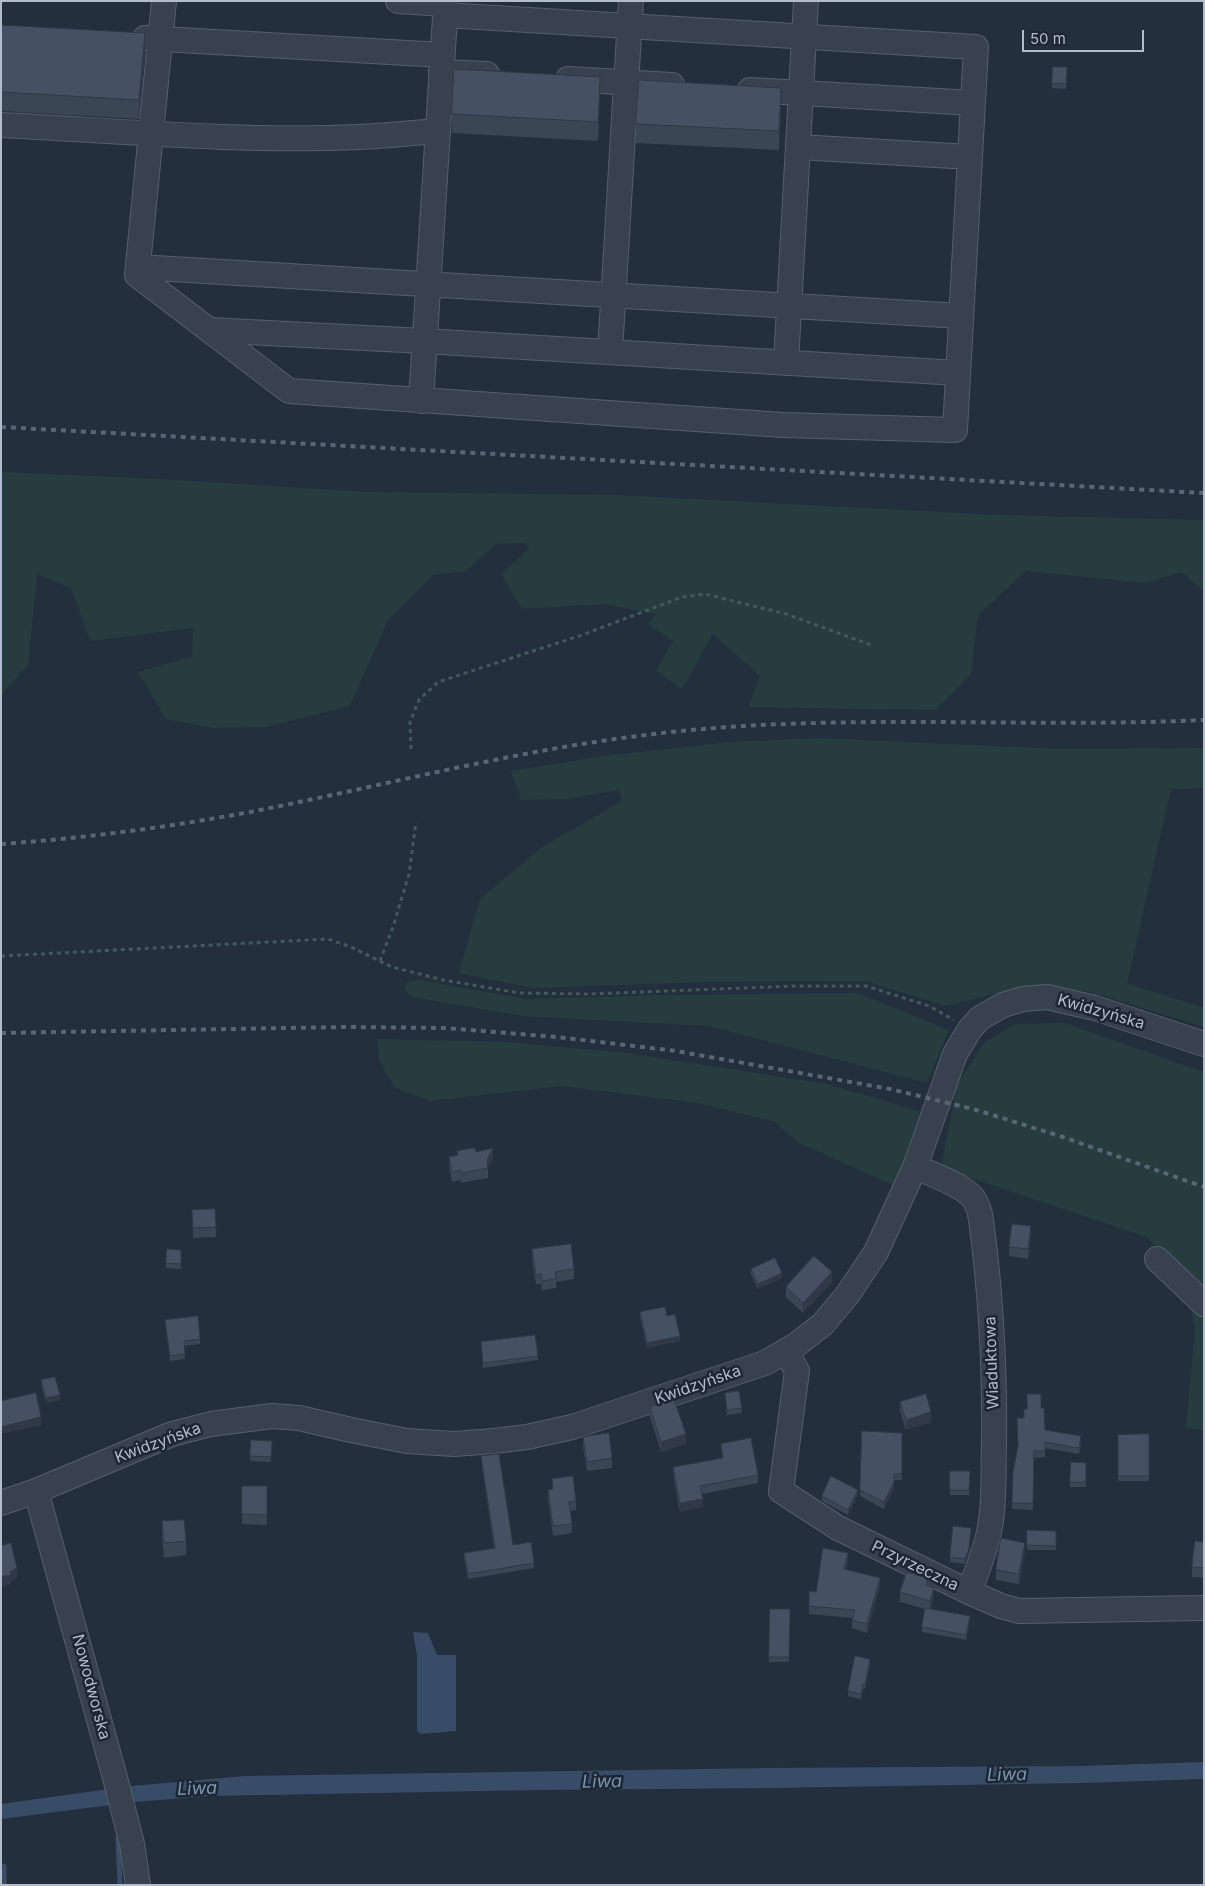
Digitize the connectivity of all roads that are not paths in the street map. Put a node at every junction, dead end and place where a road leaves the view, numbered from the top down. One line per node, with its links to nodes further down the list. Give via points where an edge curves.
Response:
1 (164, 1): 9 (street)
2 (398, 1): 5 (street)
3 (631, 1): 6 (street)
4 (806, 1): 8 (street)
5 (445, 7): 6 (street); 10 (street)
6 (629, 26): 8 (street); 13 (street)
7 (121, 37): 9 (street)
8 (805, 37): 16 (street); 17 (street, via 976,47)
9 (160, 39): 10 (street); 20 (street)
10 (442, 63): 11 (street); 19 (street)
11 (509, 76)
12 (548, 78): 13 (street)
13 (626, 83): 14 (street); 25 (street)
14 (694, 87)
15 (733, 89): 16 (street)
16 (802, 93): 17 (street); 21 (street)
17 (973, 103): 22 (street)
18 (1, 125): 20 (street)
19 (438, 131): 20 (street, via 293,138); 24 (street)
20 (151, 133): 23 (street)
21 (798, 147): 22 (street); 26 (street)
22 (970, 158): 27 (street)
23 (138, 267): 24 (street); 28 (street, via 137,275)
24 (428, 284): 25 (street); 29 (street)
25 (614, 296): 26 (street); 30 (street)
26 (789, 306): 27 (street); 31 (street)
27 (961, 316): 32 (street)
28 (209, 330): 29 (street); 33 (street, via 289,391)
29 (424, 341): 30 (street); 33 (street)
30 (610, 352): 31 (street)
31 (786, 363): 32 (street)
32 (958, 373): 33 (street, via 954,430 783,425)
33 (421, 401)
34 (1204, 1044): 35 (street, Kwidzyńska, via 1095,1008 1047,997 1003,1005 980,1018 955,1054)
35 (915, 1167): 38 (street, Kwidzyńska, via 876,1252 848,1294 822,1324); 41 (street, Wiaduktowa, via 970,1195 979,1209 982,1228 991,1318 993,1495 984,1553)
36 (1157, 1259): 37 (street)
37 (1204, 1304)
38 (786, 1351): 39 (street, Kwidzyńska, via 765,1363 572,1427 527,1436 454,1444 407,1441 299,1418 249,1418 172,1434); 41 (street, Przyrzeczna, via 797,1371 781,1490 838,1528)
39 (36, 1492): 40 (street, Kwidzyńska); 43 (street, Nowodworska, via 114,1774 132,1844)
40 (1, 1503)
41 (969, 1592): 42 (street, Przyrzeczna, via 1019,1611)
42 (1204, 1608)
43 (138, 1885)

